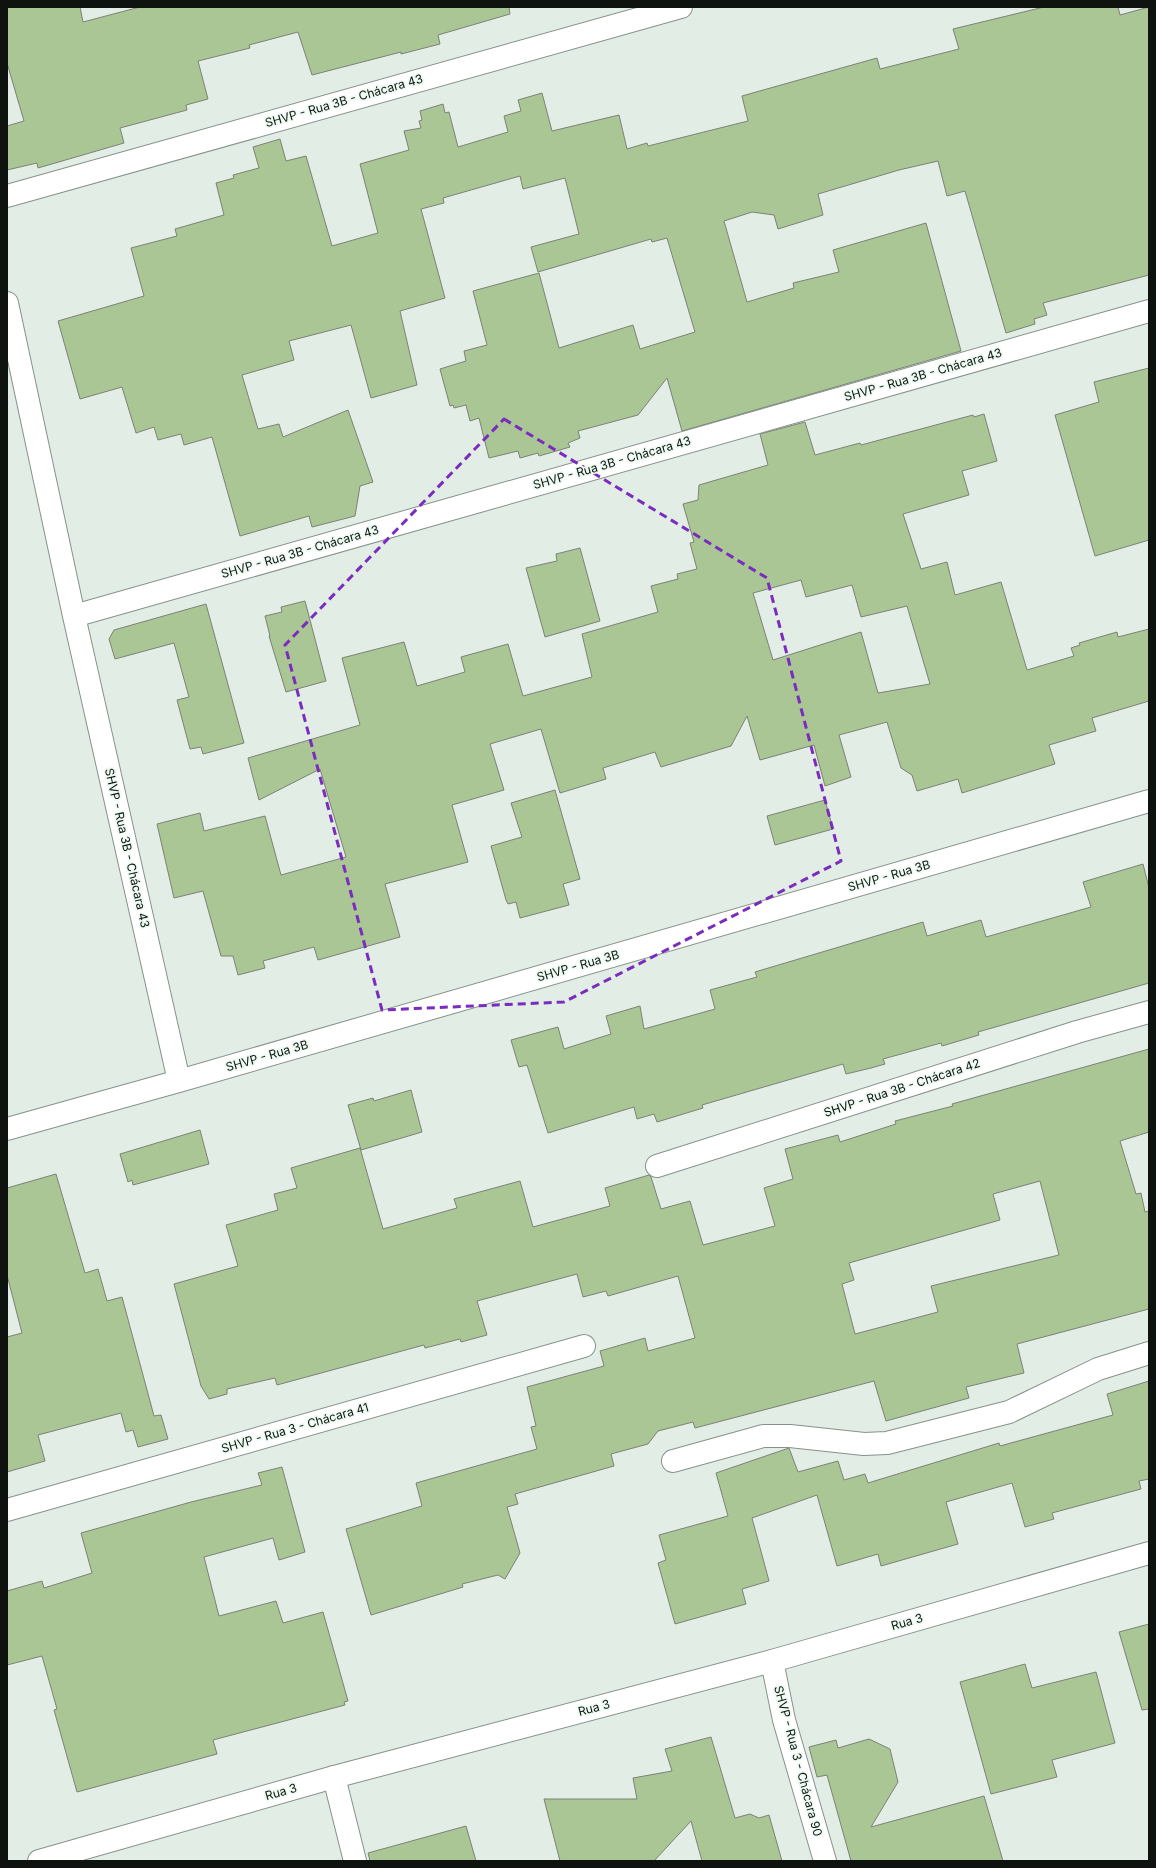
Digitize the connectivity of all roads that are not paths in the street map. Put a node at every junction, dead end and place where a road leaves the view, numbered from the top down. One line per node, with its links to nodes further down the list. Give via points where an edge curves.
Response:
1 (681, 7): 2 (street, SHVP - Rua 3B - Chácara 43)
2 (7, 196)
3 (7, 303): 5 (street, SHVP - Rua 3B - Chácara 43)
4 (1149, 311): 5 (street, SHVP - Rua 3B - Chácara 43)
5 (74, 616): 8 (street, SHVP - Rua 3B - Chácara 43)
6 (1149, 800): 8 (street, SHVP - Rua 3B)
7 (1149, 1012): 10 (street, SHVP - Rua 3B - Chácara 42, via 1077,1032)
8 (179, 1081): 9 (street, SHVP - Rua 3B)
9 (7, 1129)
10 (657, 1166)
11 (584, 1346): 14 (street, SHVP - Rua 3 - Chácara 41)
12 (1149, 1353): 13 (street, via 1098,1369 1009,1412 887,1442 864,1444 790,1436 763,1436)
13 (673, 1461)
14 (7, 1510)
15 (1149, 1553): 16 (street, Rua 3)
16 (772, 1661): 17 (street, Rua 3); 20 (street, SHVP - Rua 3 - Chácara 90, via 784,1720)
17 (334, 1777): 18 (street, Rua 3); 19 (street)
18 (39, 1861)
19 (355, 1861)
20 (825, 1861)

